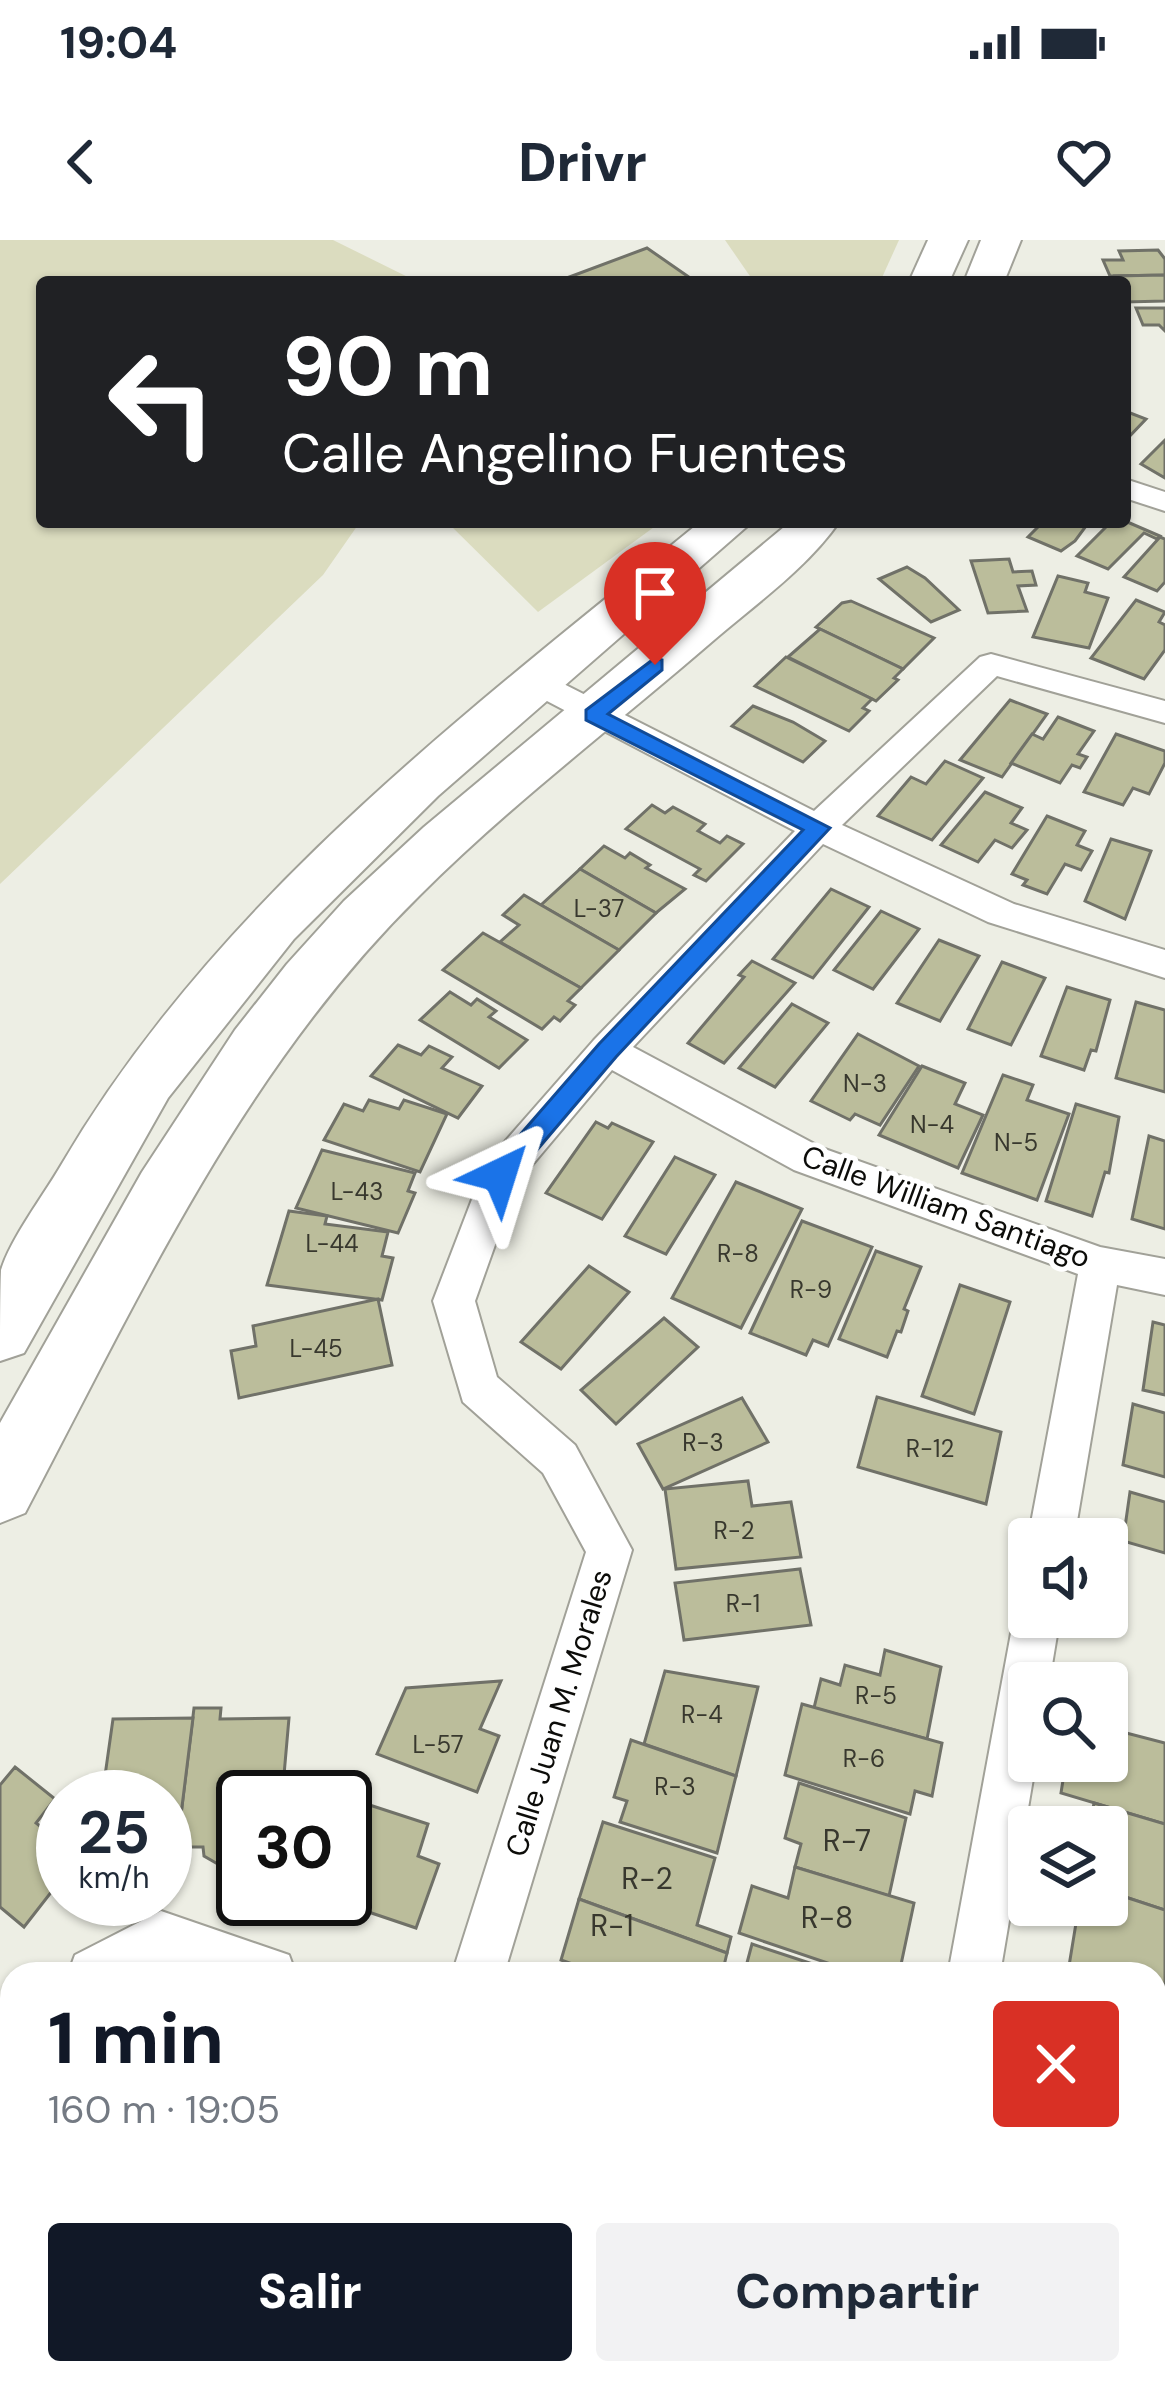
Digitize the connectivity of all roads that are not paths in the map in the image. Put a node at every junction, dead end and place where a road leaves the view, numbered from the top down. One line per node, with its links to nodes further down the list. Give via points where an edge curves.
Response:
1 (949, 240): 3 (main road)
2 (1001, 240): 4 (main road)
3 (932, 276)
4 (986, 276)
5 (1131, 490): 6 (street)
6 (1165, 502)
7 (722, 528): 9 (main road)
8 (810, 528): 11 (main road)
9 (537, 683): 11 (street); 17 (main road, via 387,812 202,1011 146,1082)
10 (1165, 712): 12 (street, Calle Juan M. Morales, via 992,664)
11 (593, 715): 12 (street); 18 (main road, via 446,836 281,1014 178,1169)
12 (818, 828): 13 (street, via 1001,913); 14 (street, Calle Juan M. Morales)
13 (1165, 964)
14 (608, 1050): 15 (street, Calle William Santiago, via 808,1159); 23 (street, Calle Juan M. Morales, via 500,1175 454,1301 478,1388 560,1459 609,1550)
15 (1100, 1264): 16 (street, Calle William Santiago); 19 (street)
16 (1165, 1277)
17 (0, 1332)
18 (0, 1490)
19 (1055, 1518)
20 (1033, 1638): 24 (street)
21 (116, 1962): 22 (street, via 161,1937)
22 (235, 1962)
23 (482, 1962)
24 (976, 1962)

